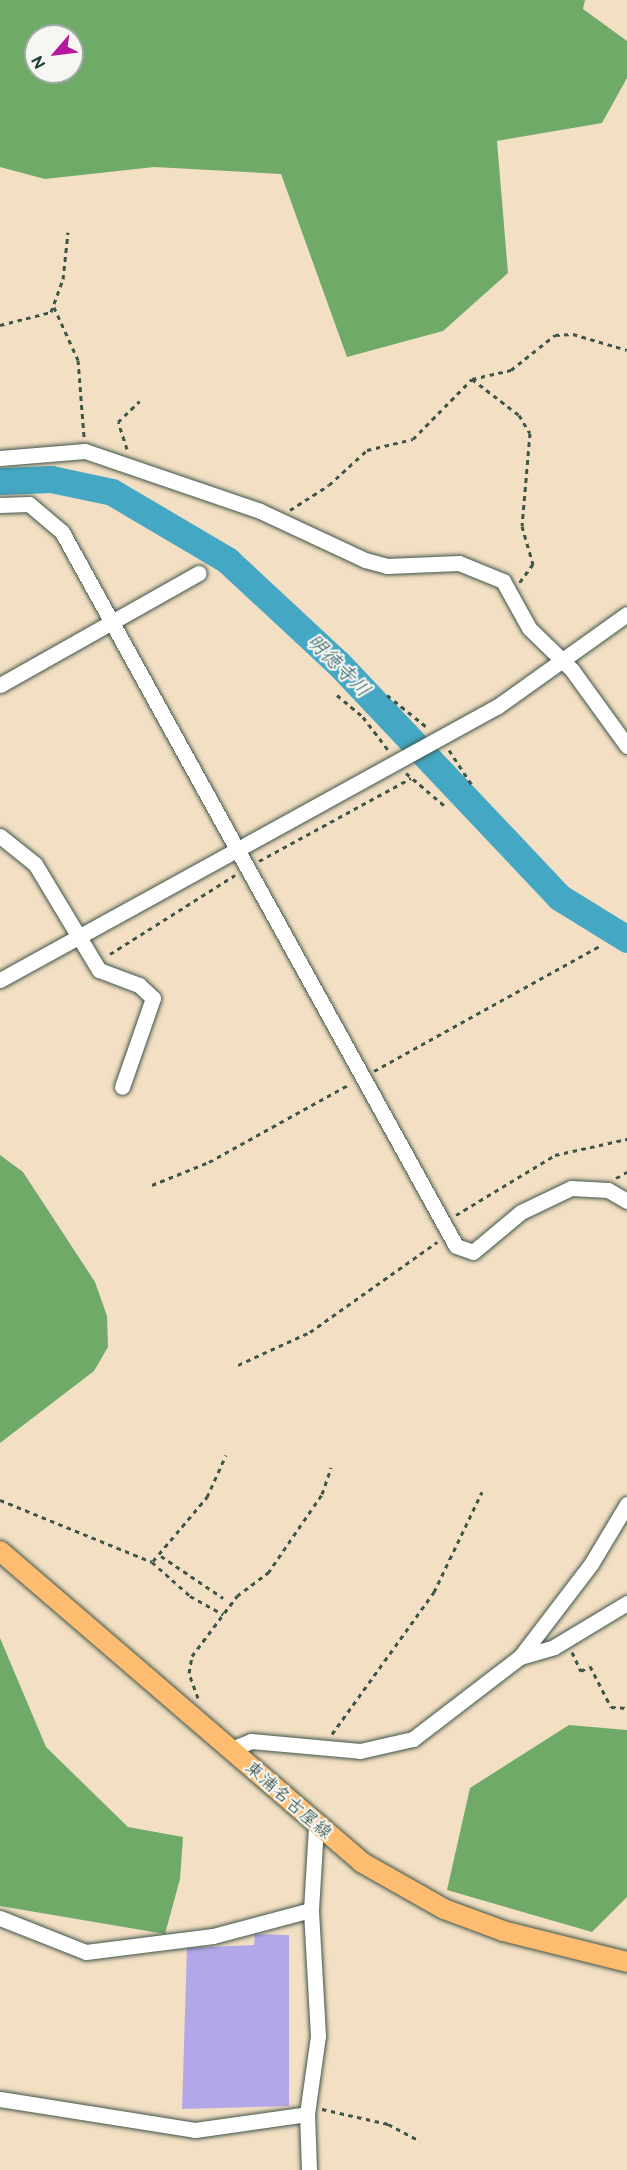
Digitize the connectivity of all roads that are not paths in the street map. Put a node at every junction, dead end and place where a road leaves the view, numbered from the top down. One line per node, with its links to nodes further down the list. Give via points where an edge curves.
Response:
1 (0, 458): 6 (street, via 85,451 282,523 364,560 387,566 459,563 511,590 529,628)
2 (0, 505): 5 (street, via 29,504 51,518)
3 (199, 573): 5 (street)
4 (627, 614): 6 (street)
5 (111, 624): 7 (street); 10 (street)
6 (564, 662): 8 (street); 10 (street, via 426,747)
7 (0, 685)
8 (627, 746)
9 (0, 836): 11 (street, via 35,864)
10 (235, 851): 11 (street); 14 (street, via 445,1231 465,1252 473,1252 521,1212 571,1188 608,1190)
11 (80, 934): 12 (street); 13 (street, via 99,970 139,985 153,998)
12 (0, 980)
13 (122, 1087)
14 (627, 1202)
15 (627, 1504): 18 (street, via 591,1564)
16 (0, 1551): 19 (main road, 東浦名古屋線)
17 (627, 1603): 18 (street, via 566,1640)
18 (520, 1657): 19 (street, via 413,1739 368,1750 251,1741)
19 (229, 1750): 20 (main road, 東浦名古屋線)
20 (316, 1827): 21 (street); 23 (main road, 東浦名古屋線, via 361,1862 444,1909 503,1931)
21 (312, 1910): 22 (street, via 213,1936 86,1952); 25 (street, via 318,2036)
22 (0, 1918)
23 (627, 1962)
24 (0, 2099): 25 (street, via 195,2130)
25 (308, 2110): 26 (street)
26 (309, 2170)

